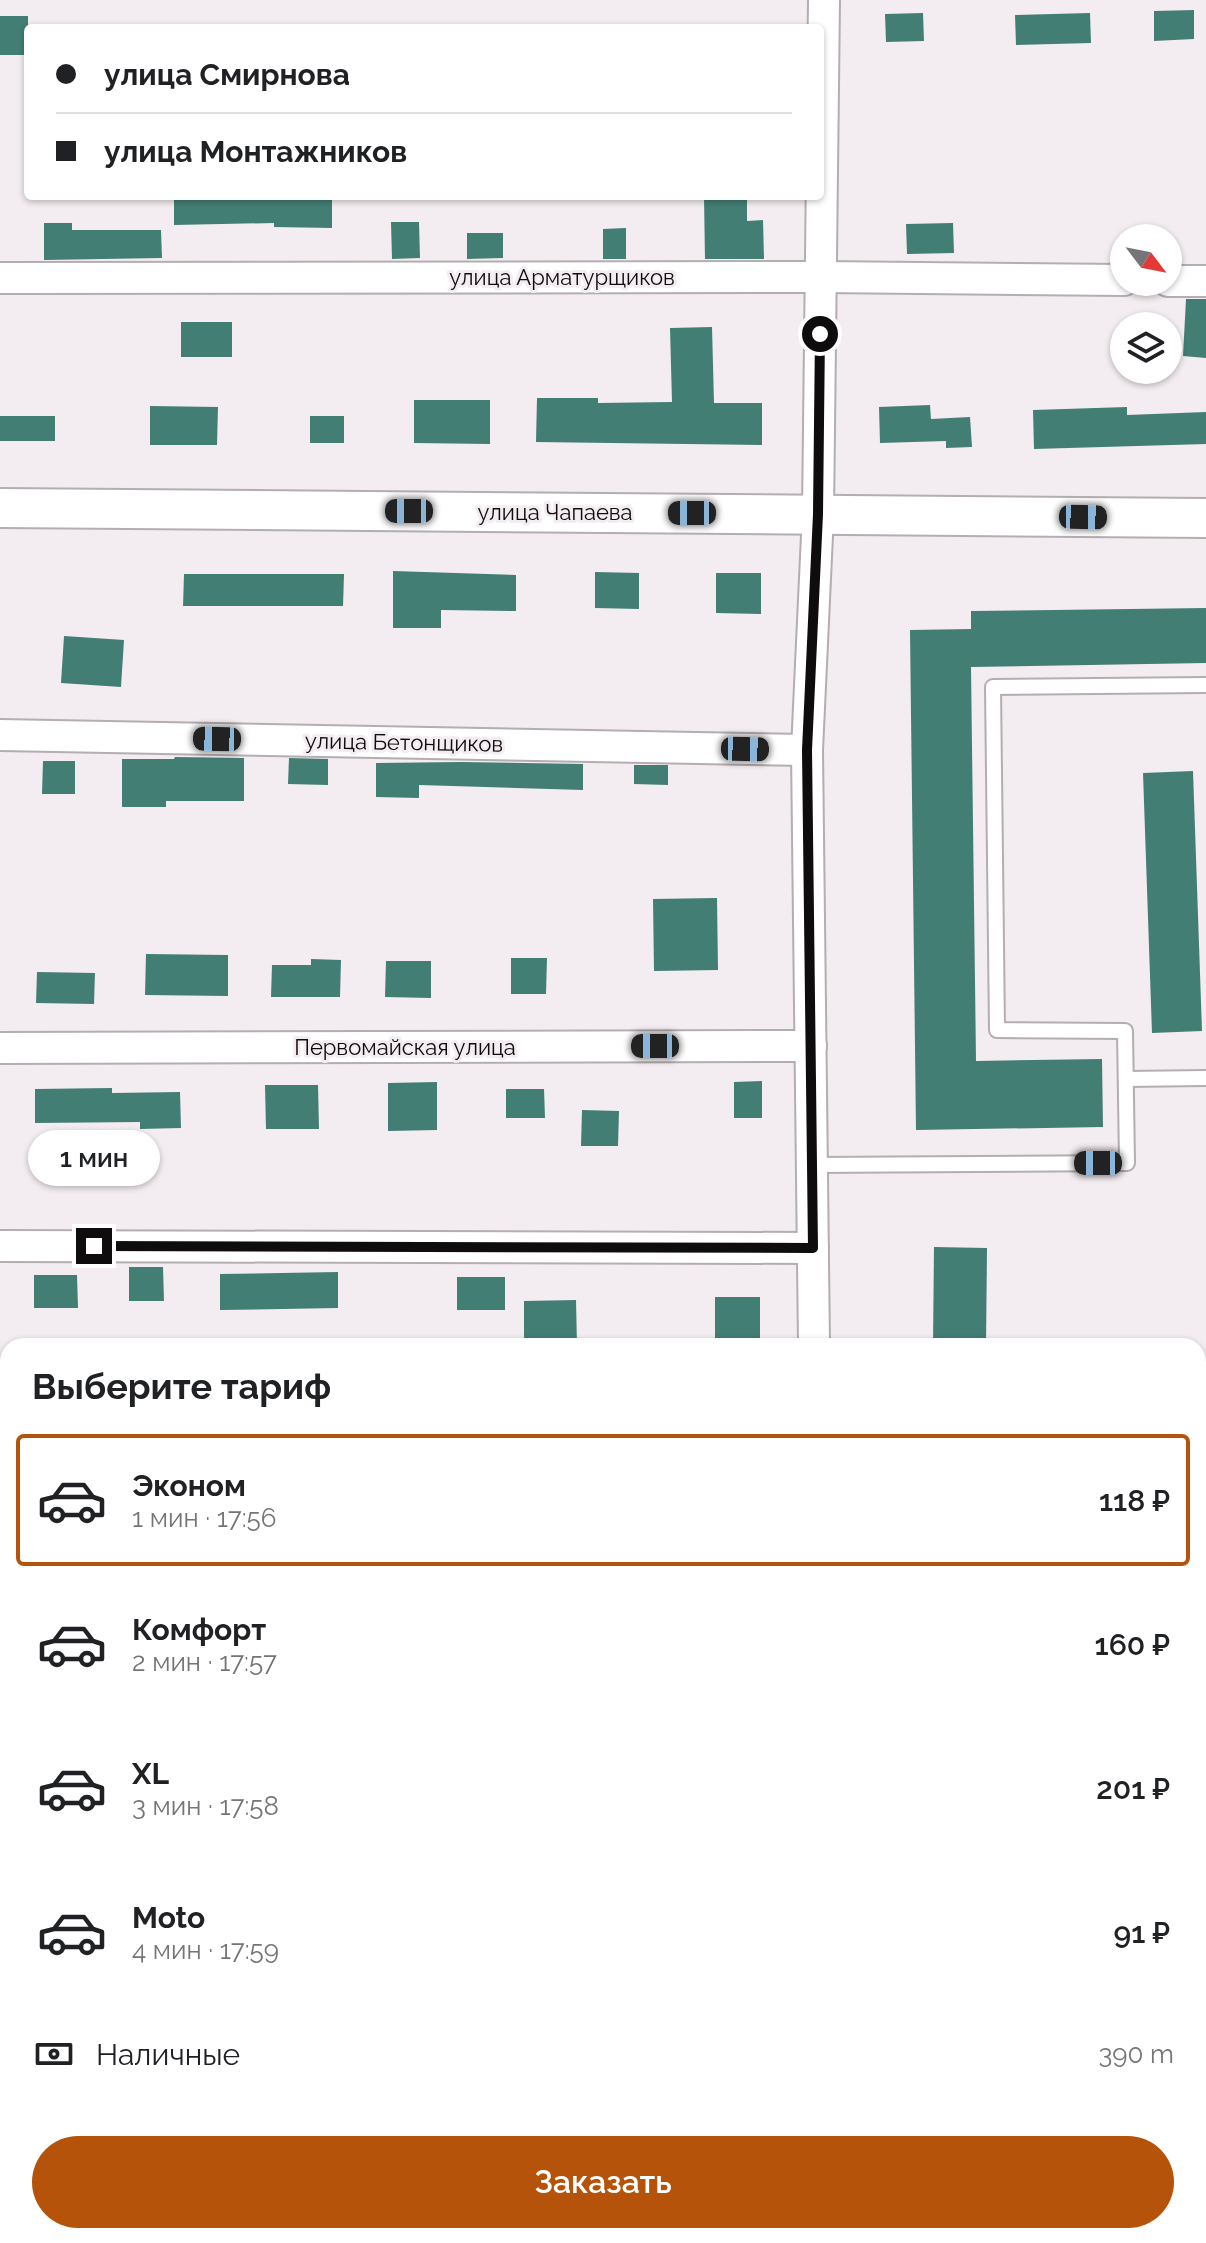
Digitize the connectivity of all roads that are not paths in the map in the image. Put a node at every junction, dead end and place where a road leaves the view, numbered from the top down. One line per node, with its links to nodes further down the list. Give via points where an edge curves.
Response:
1 (824, 0): 2 (street)
2 (824, 24)
3 (822, 200): 4 (street)
4 (821, 277): 5 (street, улица Арматурщиков); 6 (street, улица Арматурщиков); 10 (street)
5 (0, 278)
6 (1110, 280)
7 (1182, 281): 8 (street)
8 (1206, 281)
9 (0, 508): 10 (street, улица Чапаева)
10 (818, 514): 11 (street, улица Чапаева); 14 (street)
11 (1206, 518)
12 (1206, 685): 18 (lane, via 993,687 997,1030 1125,1031)
13 (0, 735): 14 (street, улица Бетонщиков)
14 (807, 750): 15 (street)
15 (811, 1046): 16 (street, Первомайская улица); 19 (street)
16 (0, 1048)
17 (1206, 1078): 18 (lane)
18 (1126, 1079): 19 (lane, via 1127,1163)
19 (812, 1165): 21 (street)
20 (0, 1246): 21 (street)
21 (813, 1248): 22 (street)
22 (814, 1338)

